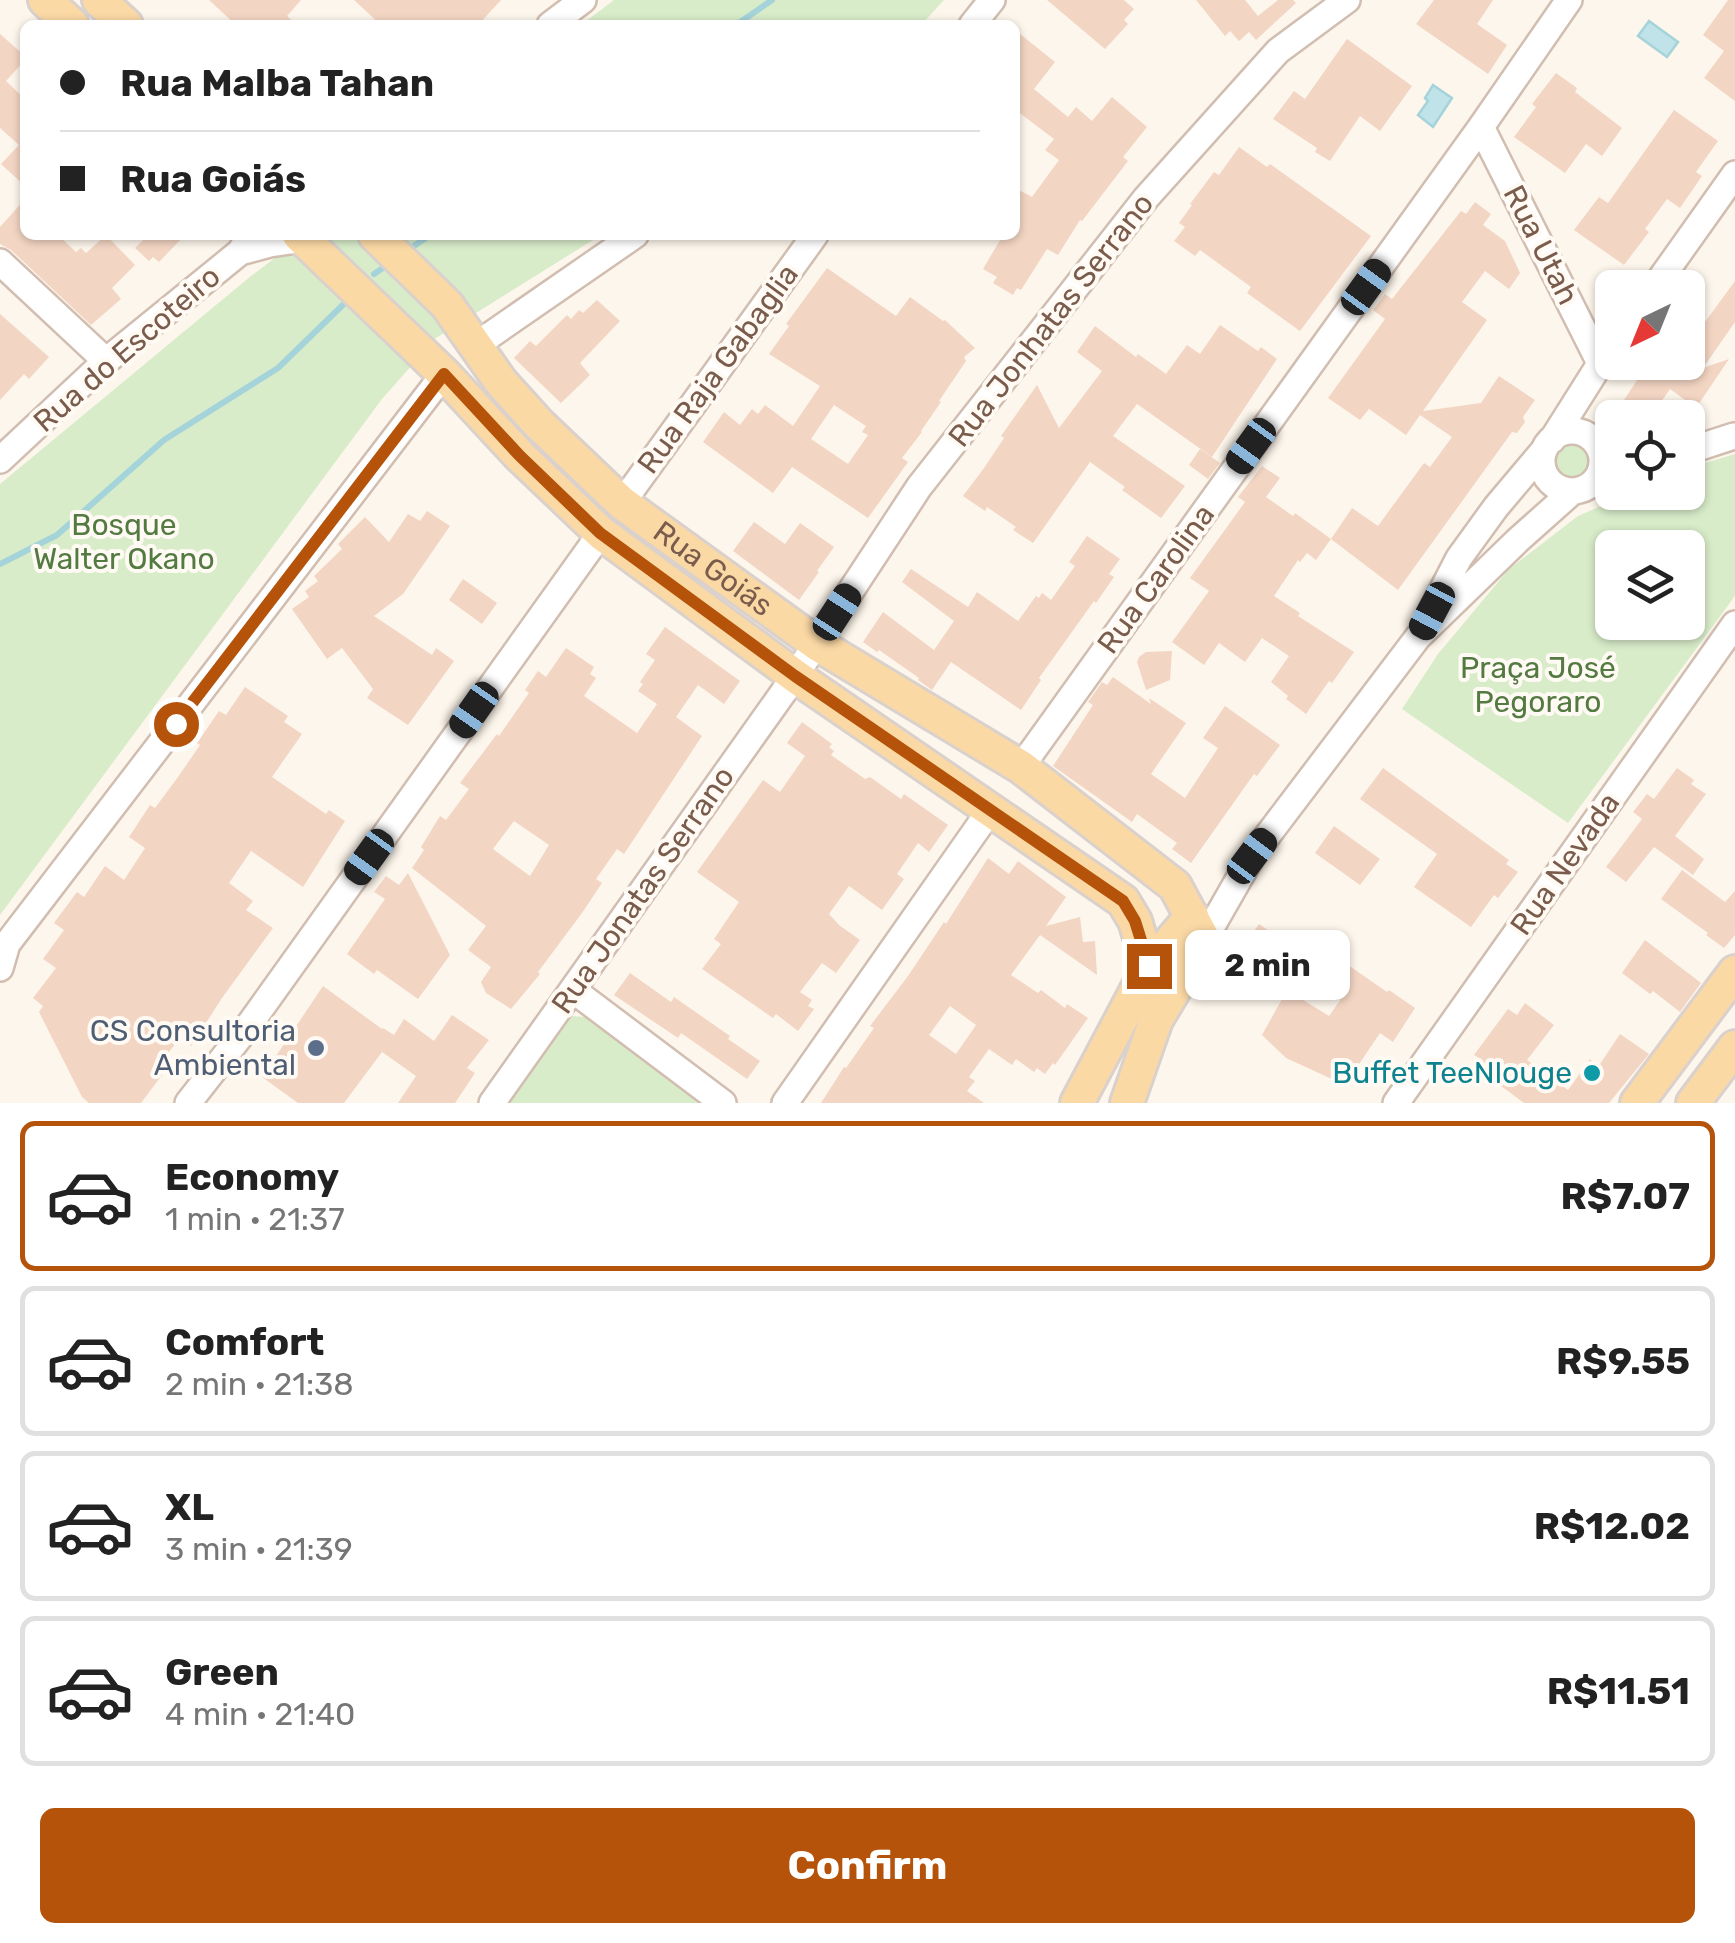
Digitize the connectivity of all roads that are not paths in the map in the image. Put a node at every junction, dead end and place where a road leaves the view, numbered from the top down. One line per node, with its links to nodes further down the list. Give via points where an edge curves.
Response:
1 (45, 0): 7 (main road)
2 (99, 0): 8 (main road)
3 (583, 0): 9 (street)
4 (992, 0): 10 (street)
5 (1348, 0): 37 (street, Rua Jonhatas Serrano, via 1278,51 1146,198 919,487)
6 (1569, 0): 11 (street, Rua Carolina)
7 (67, 20)
8 (121, 20)
9 (557, 20)
10 (976, 20)
11 (1482, 127): 21 (street, Rua Utah); 39 (street, Rua Carolina)
12 (1735, 174): 20 (street)
13 (290, 240): 18 (street)
14 (317, 240): 25 (main road, Rua Goiás, via 421,338)
15 (379, 240): 22 (main road, Rua Goiás, via 446,305)
16 (628, 240): 22 (street)
17 (811, 240): 33 (street, Rua Raja Gabaglia)
18 (245, 244): 23 (street, Rua do Escoteiro)
19 (0, 262): 23 (street)
20 (1667, 270)
21 (1595, 334)
22 (476, 345): 33 (main road, Rua Goiás, via 538,423)
23 (106, 361): 31 (street, Rua do Escoteiro)
24 (1595, 371): 29 (street)
25 (444, 374): 34 (main road, Rua Goiás); 43 (street, via 7,944)
26 (1734, 435): 27 (street); 30 (street)
27 (1705, 438)
28 (1595, 443): 29 (street, via 1566,432)
29 (1548, 445): 32 (street, via 1548,478 1564,490); 36 (street, via 1459,558)
30 (1705, 446)
31 (0, 460)
32 (1592, 484): 36 (street, via 1488,568)
33 (622, 503): 37 (main road, Rua Goiás)
34 (600, 533): 38 (main road, Rua Goiás); 48 (street)
35 (1735, 624): 53 (street, Rua Nevada)
36 (1418, 637): 41 (street)
37 (817, 644): 38 (street, Rua Jonhatas Serrano); 39 (main road, Rua Goiás)
38 (795, 676): 40 (main road, Rua Goiás); 45 (street, Rua Jonatas Serrano)
39 (1021, 766): 41 (main road, Rua Goiás, via 1175,886)
40 (991, 809): 42 (main road, Rua Goiás, via 1123,901); 51 (street)
41 (1198, 928): 42 (main road); 52 (main road)
42 (1149, 966): 47 (main road)
43 (0, 968)
44 (1735, 972): 54 (main road)
45 (572, 990): 49 (street, Rua Jonatas Serrano); 50 (street)
46 (1735, 1047): 55 (main road)
47 (1077, 1101)
48 (188, 1103)
49 (492, 1103)
50 (722, 1103)
51 (784, 1103)
52 (1127, 1103)
53 (1396, 1103)
54 (1637, 1103)
55 (1694, 1103)

